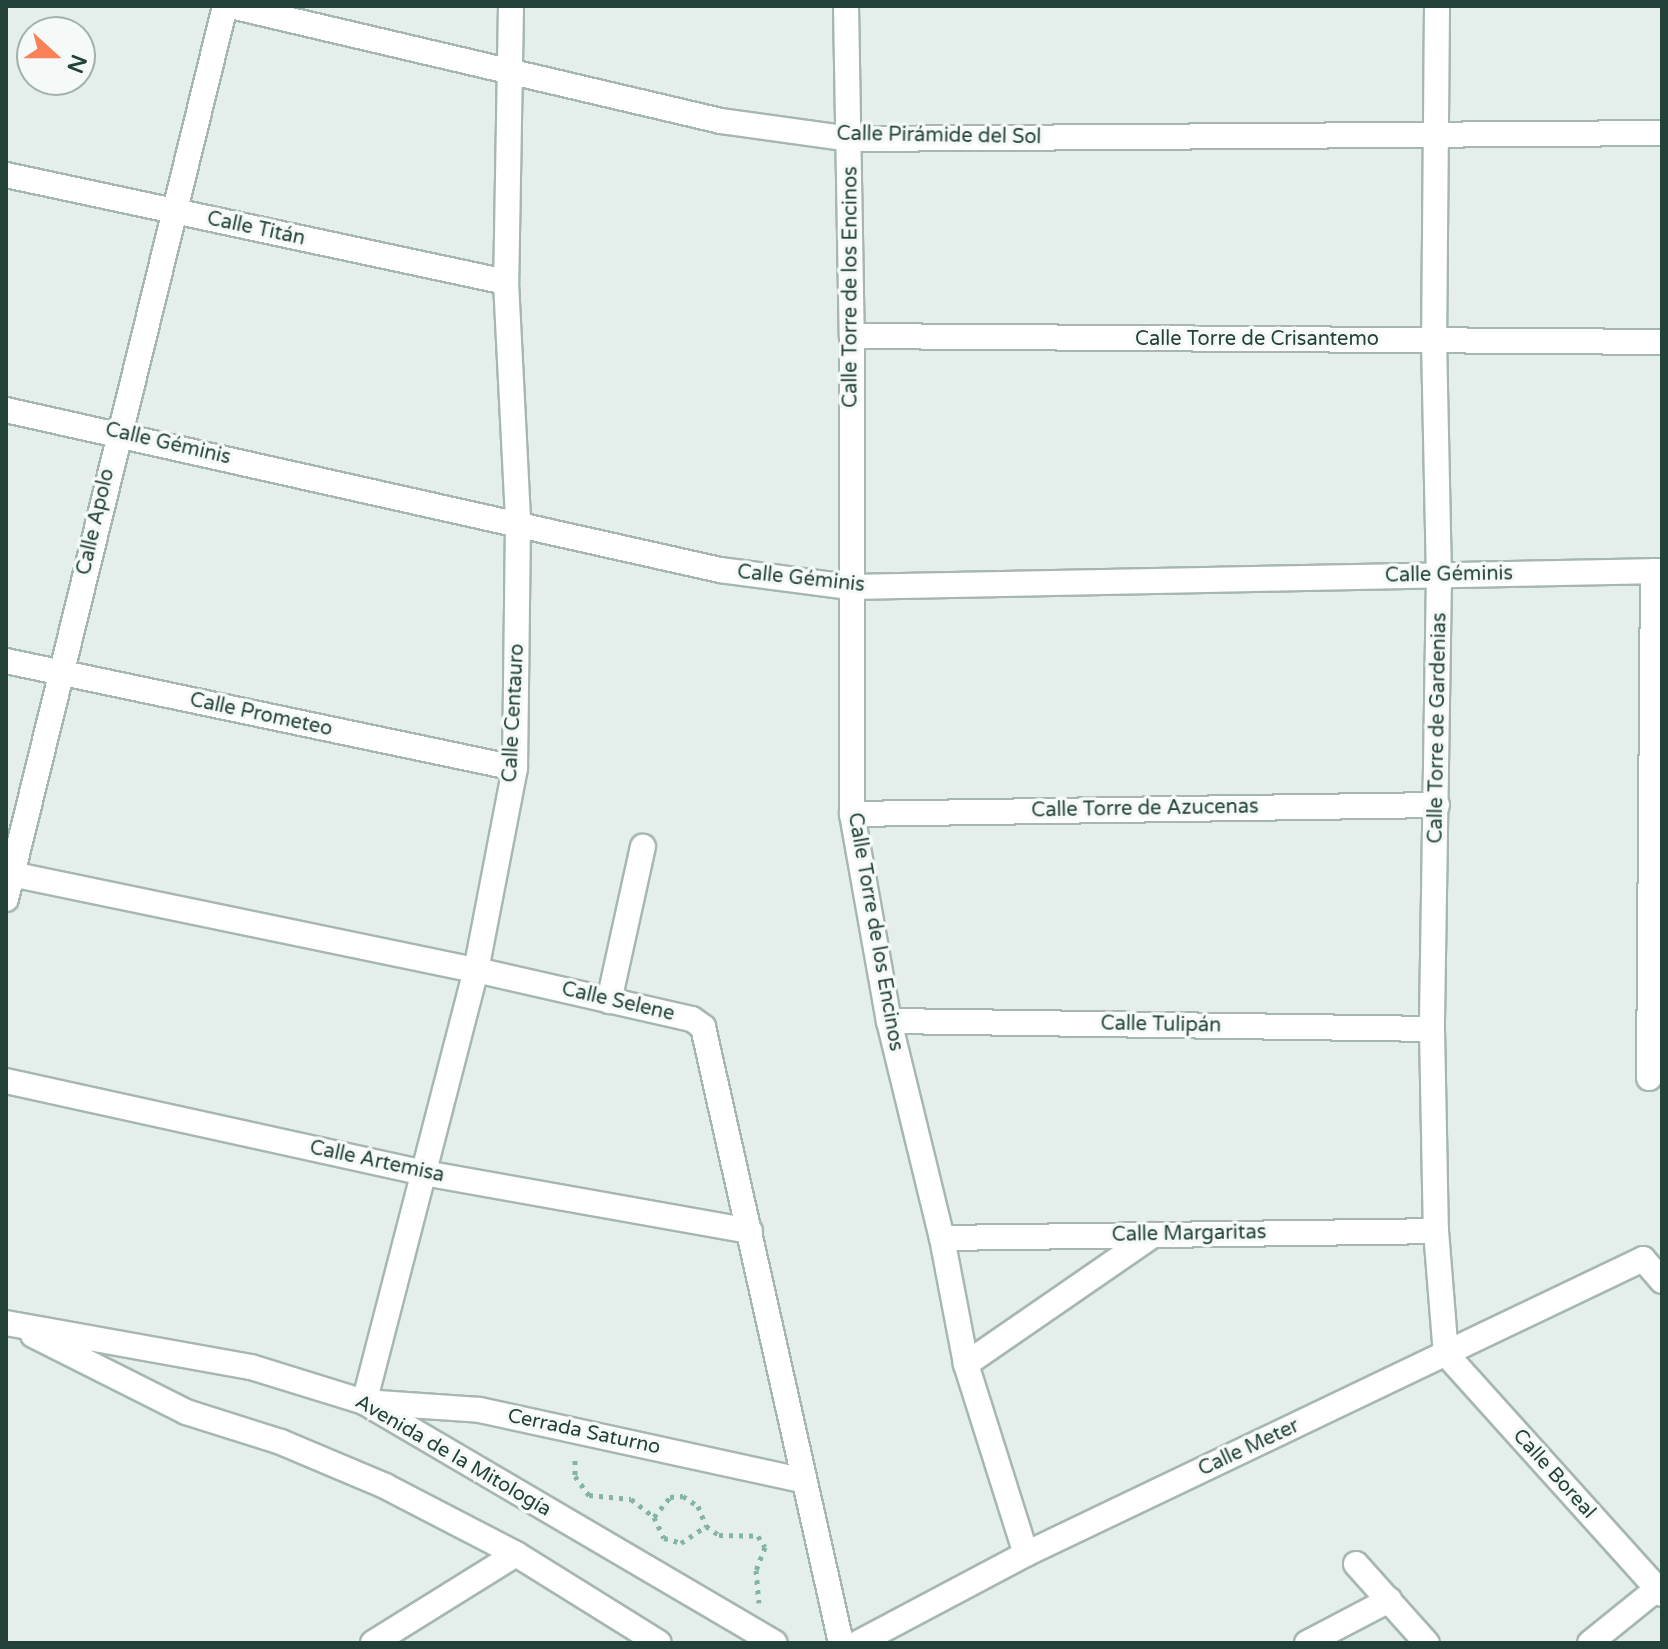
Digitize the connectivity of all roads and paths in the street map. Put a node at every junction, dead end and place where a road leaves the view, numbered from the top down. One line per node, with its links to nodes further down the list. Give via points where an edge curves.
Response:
1 (228, 6): 5 (street, Calle Pirámide del Sol); 10 (street, Calle Apolo)
2 (511, 6): 5 (street, Calle Centauro)
3 (846, 6): 8 (street, Calle Torre de los Encinos)
4 (1437, 6): 7 (street, Calle Torre de Gardenias)
5 (511, 68): 8 (street, Calle Pirámide del Sol, via 721,121); 11 (street, Calle Centauro)
6 (1662, 133): 7 (street, Calle Pirámide del Sol)
7 (1436, 135): 8 (street, Calle Pirámide del Sol); 13 (street, Calle Torre de Gardenias)
8 (851, 139): 12 (street, Calle Torre de los Encinos)
9 (6, 175): 10 (street, Calle Titán)
10 (175, 213): 11 (street, Calle Titán); 16 (street, Calle Apolo)
11 (506, 282): 17 (street, Calle Centauro)
12 (852, 336): 13 (street, Calle Torre de Crisantemo); 20 (street, Calle Torre de los Encinos)
13 (1434, 340): 14 (street, Calle Torre de Crisantemo); 19 (street, Calle Torre de Gardenias)
14 (1662, 342)
15 (6, 410): 16 (street, Calle Géminis)
16 (117, 432): 17 (street, Calle Géminis); 22 (street, Calle Apolo)
17 (518, 523): 20 (street, Calle Géminis, via 720,570); 23 (street, Calle Centauro)
18 (1657, 571): 19 (street, Calle Géminis); 29 (street)
19 (1439, 575): 20 (street, Calle Géminis); 24 (street, Calle Torre de Gardenias)
20 (850, 587): 25 (street, Calle Torre de los Encinos)
21 (6, 661): 22 (street, Calle Prometeo)
22 (60, 673): 23 (street, Calle Prometeo); 27 (street, Calle Apolo)
23 (515, 768): 30 (street, Calle Centauro)
24 (1437, 805): 25 (street, Calle Torre de Azucenas); 33 (street, Calle Torre de Gardenias)
25 (852, 814): 32 (street, Calle Torre de los Encinos)
26 (643, 847): 31 (street)
27 (9, 873): 28 (street, Calle Apolo); 30 (street, Calle Selene)
28 (6, 899)
29 (1656, 958): 34 (street)
30 (476, 970): 31 (street, Calle Selene); 36 (street, Calle Centauro)
31 (609, 1001): 37 (street, Calle Selene, via 692,1019 703,1027)
32 (889, 1021): 33 (street, Calle Tulipán); 40 (street, Calle Torre de los Encinos)
33 (1432, 1029): 38 (street, Calle Torre de Gardenias)
34 (1649, 1078)
35 (6, 1081): 36 (street, Calle Artemisa)
36 (424, 1173): 37 (street, Calle Artemisa); 45 (street, Calle Centauro)
37 (750, 1231): 47 (street, Calle Selene)
38 (1436, 1231): 39 (street, Calle Margaritas); 43 (street, Calle Torre de Gardenias)
39 (1153, 1235): 40 (street, Calle Margaritas); 44 (street)
40 (942, 1238): 44 (street, Calle Torre de los Encinos)
41 (1662, 1281): 43 (street, Calle Meter, via 1643,1259)
42 (7, 1329): 45 (street, Avenida de la Mitología, via 251,1367); 50 (street, Avenida de la Mitología, via 186,1412 281,1442 385,1486)
43 (1446, 1354): 51 (street, Calle Meter); 53 (street, Calle Boreal)
44 (966, 1364): 51 (street, Calle Torre de los Encinos)
45 (364, 1402): 46 (street, Cerrada Saturno, via 480,1410); 55 (street, Avenida de la Mitología)
46 (574, 1430): 47 (street, Cerrada Saturno); 48 (path, via 575,1476 581,1487 598,1499 631,1499)
47 (802, 1480): 58 (street, Calle Selene)
48 (654, 1517): 49 (path, via 657,1530 674,1542 693,1539); 49 (path, via 670,1497 683,1496 698,1506)
49 (706, 1526): 55 (path, via 719,1535 751,1534 763,1542 764,1556 756,1570)
50 (516, 1554): 56 (street); 57 (street, Avenida de la Mitología)
51 (1026, 1554): 59 (street, Calle Meter)
52 (1356, 1564): 54 (street)
53 (1660, 1592): 62 (street)
54 (1389, 1600): 60 (street); 61 (street)
55 (768, 1639)
56 (373, 1643)
57 (659, 1643)
58 (841, 1643)
59 (858, 1643)
60 (1307, 1643)
61 (1427, 1643)
62 (1590, 1643)

